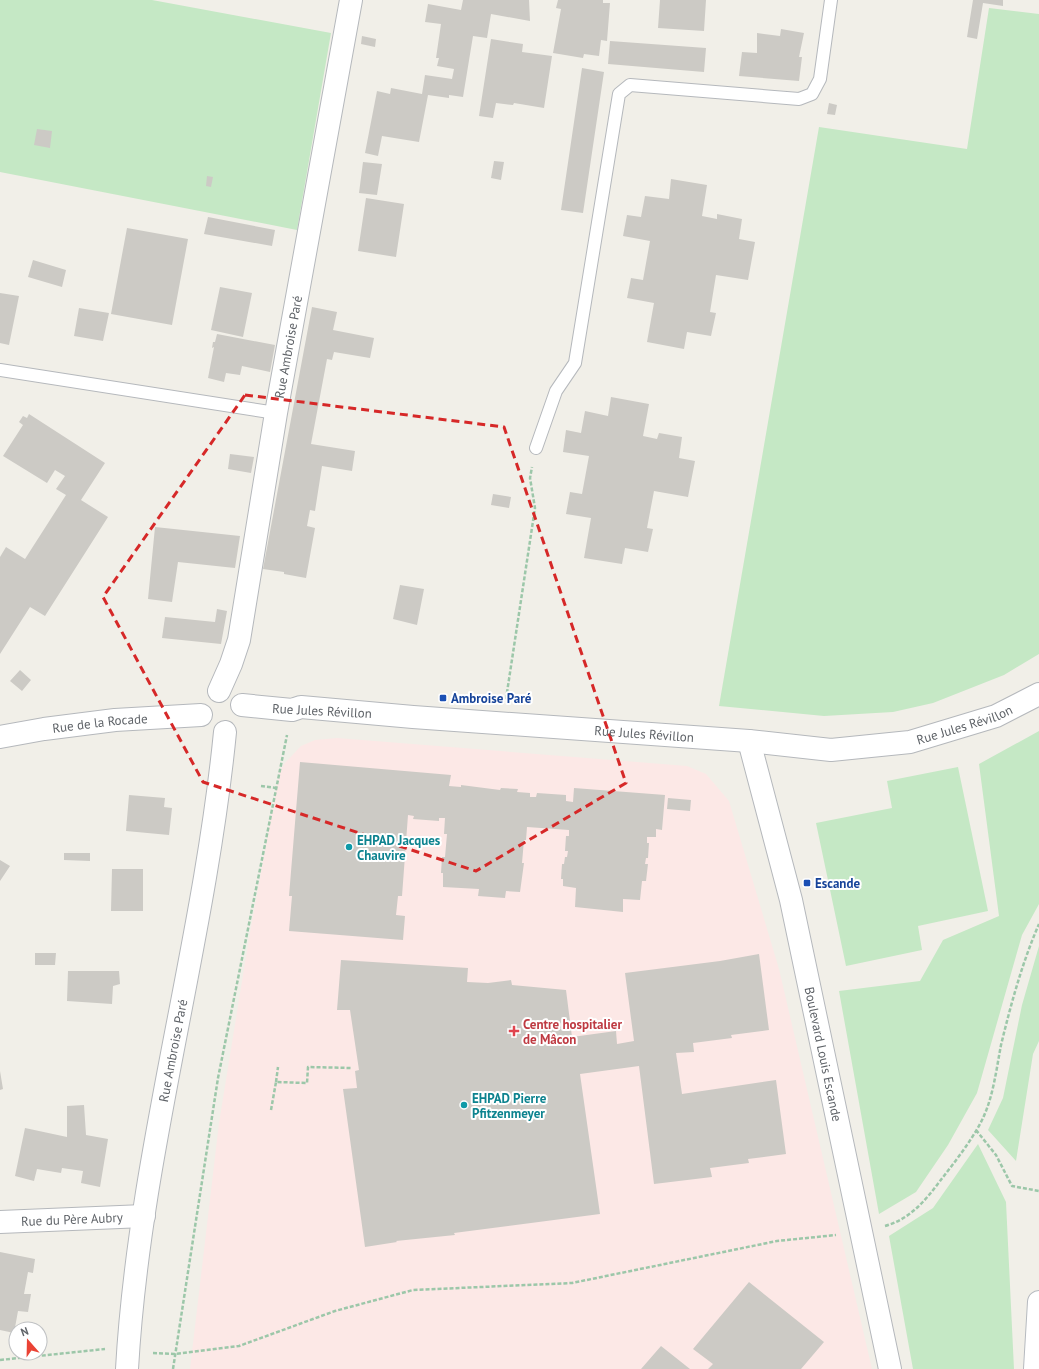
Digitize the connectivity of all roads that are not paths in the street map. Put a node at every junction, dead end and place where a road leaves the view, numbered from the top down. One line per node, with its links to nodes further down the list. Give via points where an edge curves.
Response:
1 (351, 0): 4 (street, Rue Ambroise Paré)
2 (831, 0): 5 (lane, via 820,79 812,94 799,99 630,85 619,94 575,363 556,392)
3 (0, 370): 4 (lane)
4 (276, 413): 6 (street, Rue Ambroise Paré, via 239,640)
5 (536, 448)
6 (219, 691): 8 (street, via 235,695); 9 (street, via 204,701)
7 (1039, 694): 12 (street, Rue Jules Révillon, via 996,716 910,742 831,750)
8 (242, 705): 10 (street, via 240,722 232,730); 12 (street, Rue Jules Révillon, via 292,710 301,707)
9 (201, 715): 10 (street, via 207,727); 11 (street, Rue de la Rocade, via 116,720)
10 (225, 732): 13 (street, Rue Ambroise Paré, via 221,778 202,897)
11 (0, 737)
12 (749, 741): 17 (street, Boulevard Louis Escande, via 791,900)
13 (144, 1216): 14 (street, Rue du Père Aubry); 16 (street, Rue Ambroise Paré)
14 (0, 1222)
15 (1039, 1302): 18 (street)
16 (128, 1360)
17 (890, 1369)
18 (1035, 1369)

